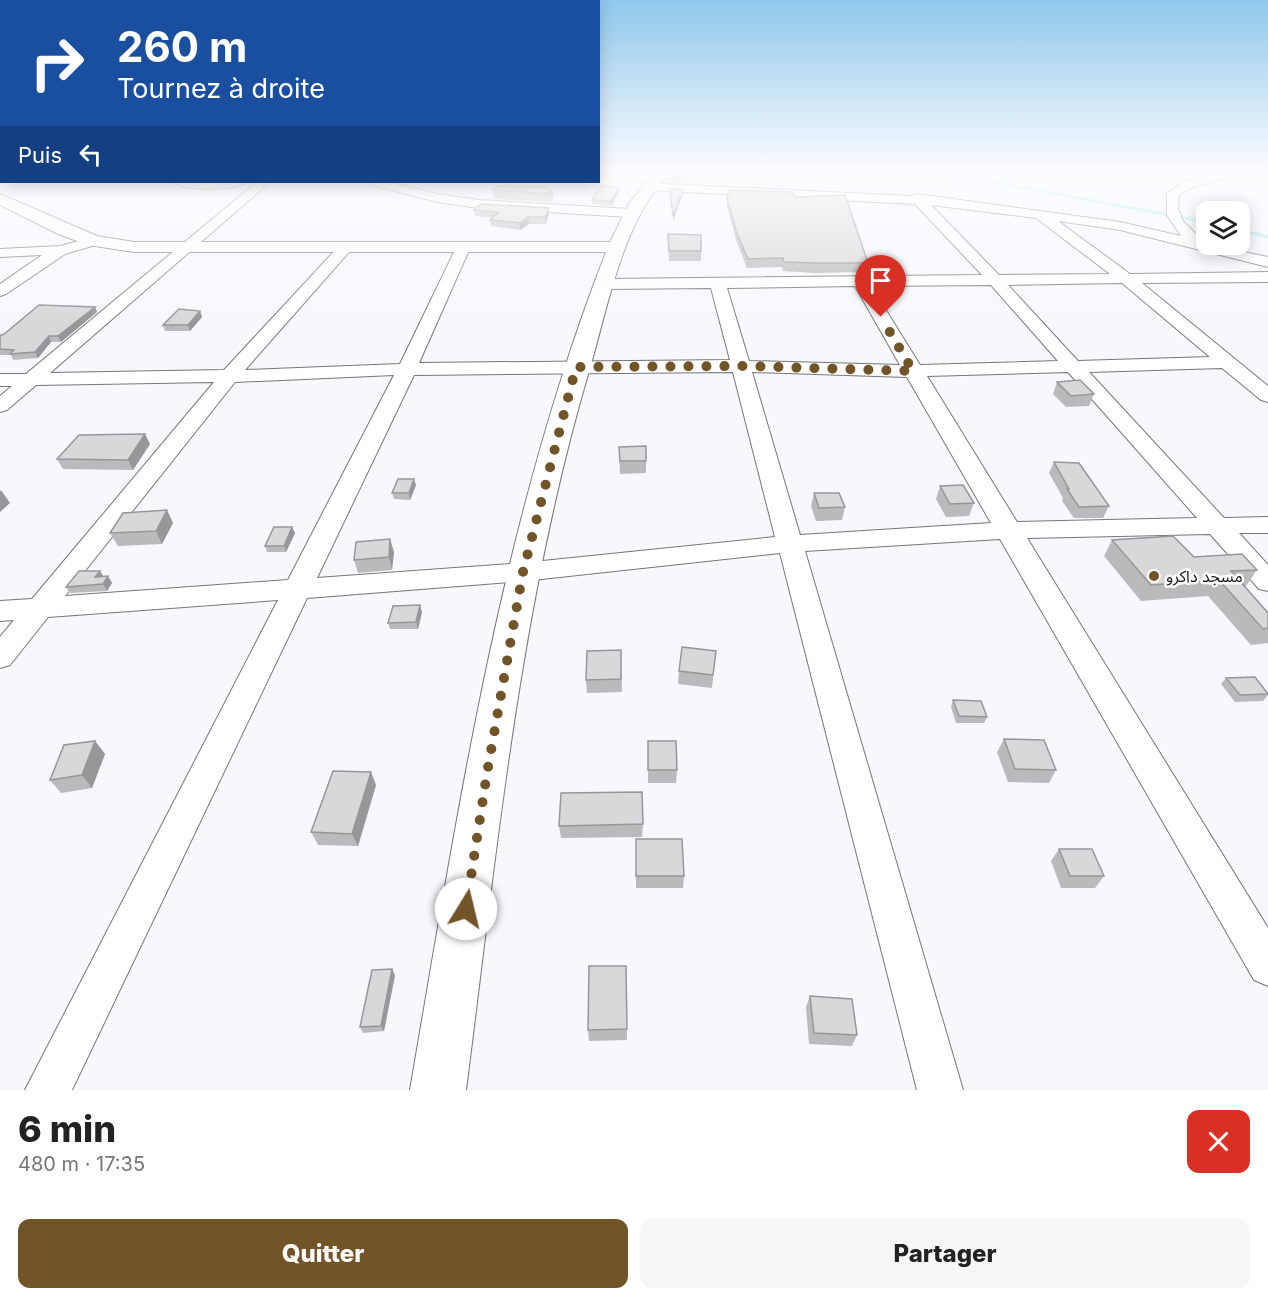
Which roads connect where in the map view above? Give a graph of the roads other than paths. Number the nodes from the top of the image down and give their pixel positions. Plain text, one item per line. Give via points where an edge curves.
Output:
1 (45, 221) edge
2 (219, 221) edge
3 (627, 221) edge
4 (939, 221) edge
5 (1049, 221) edge
6 (1088, 221) edge
7 (1177, 221) edge
8 (94, 241) junction
9 (1196, 243) joint
10 (616, 247) junction
11 (345, 248) junction
12 (463, 248) junction
13 (186, 249) junction
14 (61, 250) junction
15 (0, 253) edge
16 (1218, 255) edge
17 (1241, 255) edge
18 (1268, 262) edge
19 (1127, 279) junction
20 (995, 280) junction
21 (1264, 280) edge
22 (860, 281) junction
23 (718, 283) junction
24 (605, 284) junction
25 (0, 291) edge
26 (1227, 362) junction
27 (741, 366) junction
28 (1073, 366) junction
29 (576, 367) junction
30 (407, 369) junction
31 (913, 371) junction
32 (229, 376) junction
33 (33, 379) junction
34 (0, 380) edge
35 (1268, 396) edge
36 (0, 406) edge
37 (1268, 525) edge
38 (1219, 526) junction
39 (1009, 530) junction
40 (790, 544) junction
41 (523, 572) junction
42 (1268, 582) edge
43 (296, 590) junction
44 (40, 609) junction
45 (0, 611) edge
46 (0, 657) edge
47 (1268, 966) edge
48 (48, 1090) edge
49 (438, 1090) edge
50 (940, 1090) edge

1 - 8 main road
2 - 13 street
3 - 10 main road
4 - 20 street
5 - 19 street
6 - 9 street
7 - 9 street
8 - 13 main road
8 - 14 street
10 - 12 main road
10 - 24 main road
11 - 12 main road
11 - 13 main road
11 - 32 street
12 - 30 street
13 - 33 street
14 - 15 street
14 - 25 street
16 - 21 street
17 - 18 street
19 - 20 street
19 - 21 street
19 - 26 street
20 - 22 street
20 - 28 street
22 - 23 street
22 - 31 street
23 - 24 street
23 - 27 street
24 - 29 main road
26 - 28 street
26 - 35 street
27 - 29 street
27 - 31 street
27 - 40 street
28 - 31 street
28 - 38 street
29 - 30 street
29 - 41 main road
30 - 32 street
30 - 43 street
31 - 39 street
32 - 33 street
32 - 44 street
33 - 34 street
33 - 36 street
37 - 38 street
38 - 39 street
38 - 42 street
39 - 40 street
39 - 47 street
40 - 41 street
40 - 50 street
41 - 43 street
41 - 49 main road
43 - 44 street
43 - 48 street
44 - 45 street
44 - 46 street

